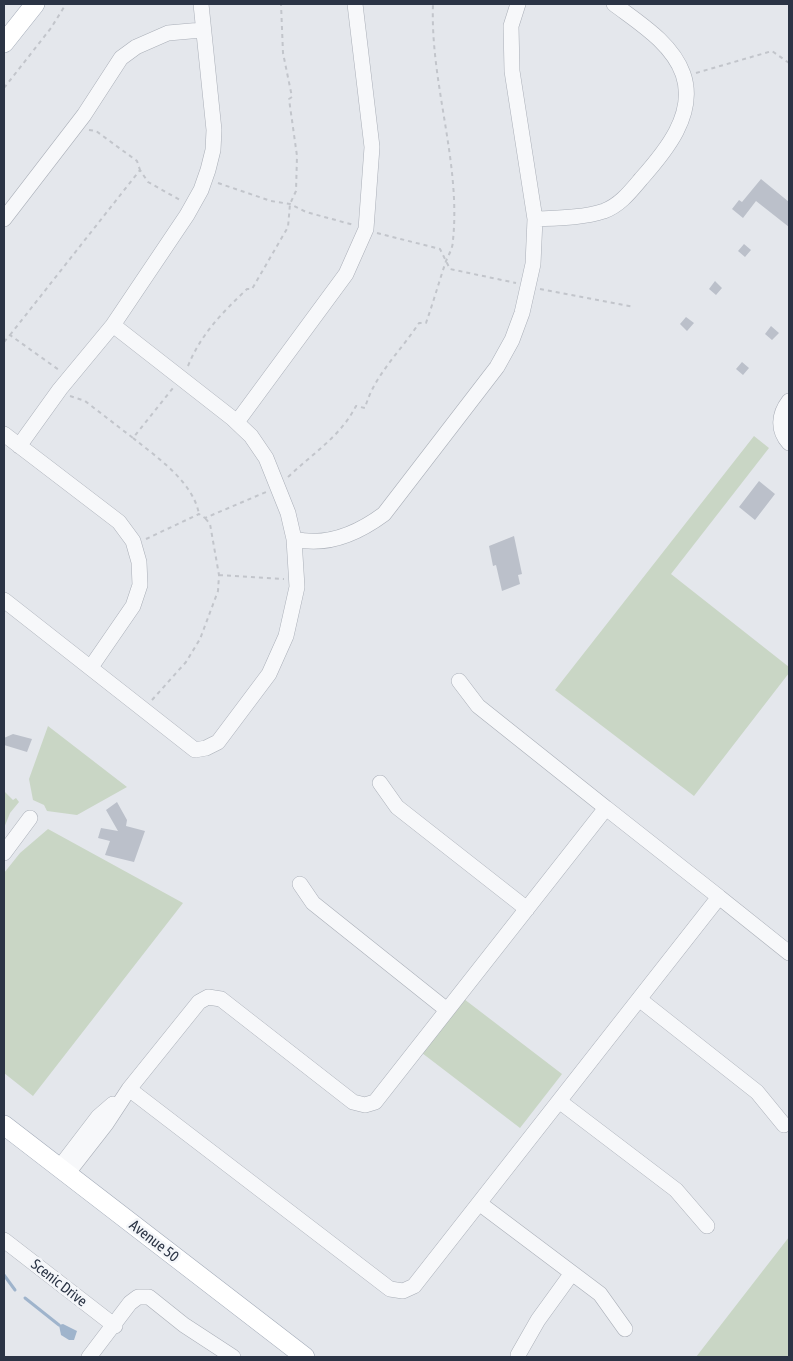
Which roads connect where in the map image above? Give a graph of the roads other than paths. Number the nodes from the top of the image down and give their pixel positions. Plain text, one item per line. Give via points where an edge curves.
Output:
1 (35, 4) edge
2 (200, 4) edge
3 (355, 4) edge
4 (518, 4) edge
5 (614, 4) edge
6 (202, 30) junction
7 (4, 43) edge
8 (4, 219) edge
9 (535, 219) junction
10 (113, 326) junction
11 (789, 400) edge
12 (237, 422) junction
13 (4, 434) edge
14 (789, 443) edge
15 (19, 446) junction
16 (294, 539) junction
17 (4, 600) edge
18 (91, 667) junction
19 (459, 681) dead end
20 (380, 783) dead end
21 (606, 808) junction
22 (30, 818) dead end
23 (4, 853) edge
24 (300, 884) dead end
25 (719, 897) junction
26 (527, 908) junction
27 (789, 953) edge
28 (639, 999) junction
29 (447, 1010) junction
30 (129, 1089) junction
31 (559, 1101) junction
32 (4, 1125) edge
33 (784, 1125) dead end
34 (63, 1171) junction
35 (479, 1203) junction
36 (707, 1226) dead end
37 (4, 1240) edge
38 (572, 1273) junction
39 (114, 1326) junction
40 (625, 1329) dead end
41 (515, 1356) edge
42 (88, 1357) edge
43 (233, 1357) edge
44 (305, 1357) edge

1 - 7 main road
2 - 6 street
3 - 12 street via 372,147 366,228 346,274
4 - 9 street via 511,26 512,71
5 - 9 street via 666,48 683,75 686,97 677,130 663,153 622,202 592,214
6 - 8 street via 168,33 128,52
6 - 10 street via 214,130 213,150 205,177 191,207
9 - 16 street via 533,264 522,314 512,340 496,366 384,514 360,530 340,538 311,543
10 - 12 street
10 - 15 street via 65,383
11 - 14 street via 781,414 780,428
12 - 16 street via 266,458 279,486
13 - 15 street
15 - 18 street via 119,522 134,544 140,585 133,606
16 - 18 street via 297,587 286,636 269,674 218,742 195,750
17 - 18 street
19 - 21 street via 478,706
20 - 26 street via 397,807
21 - 25 street
21 - 26 street
22 - 23 street
24 - 29 street via 313,903
25 - 27 street
25 - 28 street
26 - 29 street
28 - 31 street
28 - 33 street via 758,1092
29 - 30 street via 375,1102 353,1102 221,998 199,1002
30 - 34 street via 106,1124
30 - 35 street via 390,1289 403,1290 414,1286
31 - 35 street
31 - 36 street via 676,1190
32 - 34 main road, Avenue 50
34 - 44 main road, Avenue 50
35 - 38 street
37 - 39 street, Scenic Drive
38 - 40 street via 600,1294
38 - 41 street
39 - 42 street
39 - 43 street via 138,1297 149,1297

